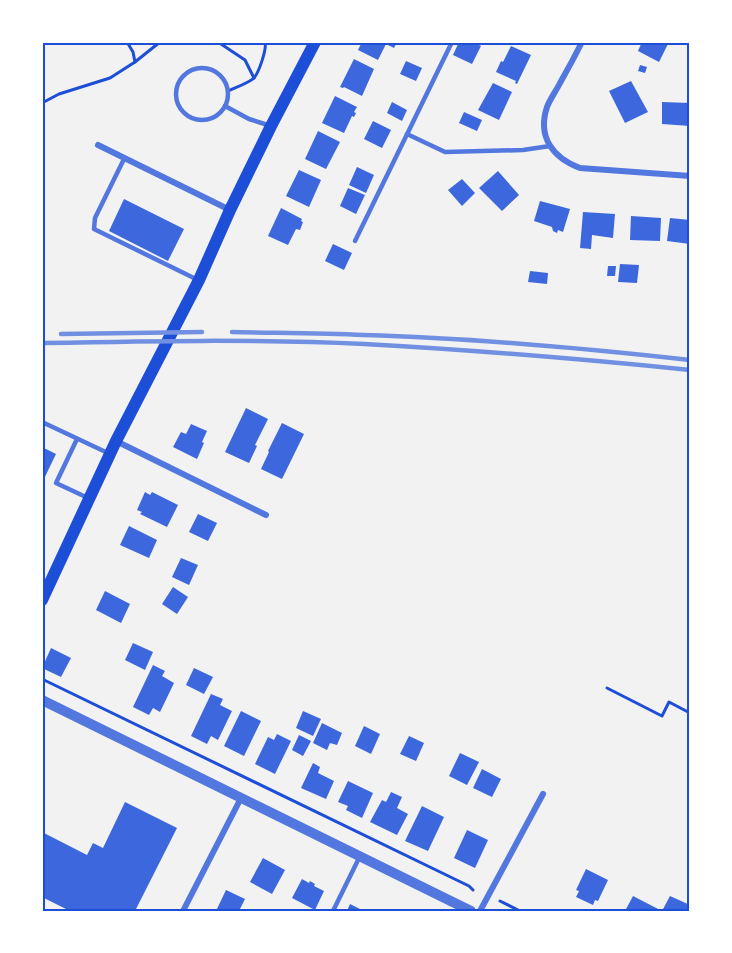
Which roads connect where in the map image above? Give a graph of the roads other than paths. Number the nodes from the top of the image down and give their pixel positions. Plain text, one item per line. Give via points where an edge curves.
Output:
1 (315, 42) edge
2 (452, 42) edge
3 (582, 42) edge
4 (225, 106) junction
5 (271, 126) junction
6 (407, 134) junction
7 (98, 145) dead end
8 (550, 146) junction
9 (124, 159) junction
10 (690, 176) edge
11 (230, 210) junction
12 (355, 241) dead end
13 (199, 280) junction
14 (42, 422) edge
15 (77, 439) junction
16 (116, 441) junction
17 (110, 454) junction
18 (89, 498) junction
19 (266, 515) dead end
20 (42, 600) edge
21 (42, 700) edge
22 (543, 794) dead end
23 (242, 797) junction
24 (360, 856) junction
25 (183, 911) edge
26 (333, 911) edge
27 (471, 911) edge
28 (480, 911) edge

1 - 5 main road
2 - 6 lane
3 - 8 street via 547,108 545,134
4 - 4 lane via 226,83 214,71 197,68 182,77 177,102 187,116 212,118
4 - 5 lane
5 - 11 main road
6 - 8 lane via 445,152
6 - 12 lane
7 - 9 street
8 - 10 street via 568,164 580,168
9 - 11 street
9 - 13 lane via 95,218 94,229
11 - 13 main road
13 - 16 main road
14 - 15 lane
15 - 17 lane
15 - 18 lane via 56,483
16 - 17 main road
16 - 19 street
17 - 18 main road
18 - 20 main road
21 - 23 street
22 - 28 street
23 - 24 street
23 - 25 street
24 - 26 lane
24 - 27 street

